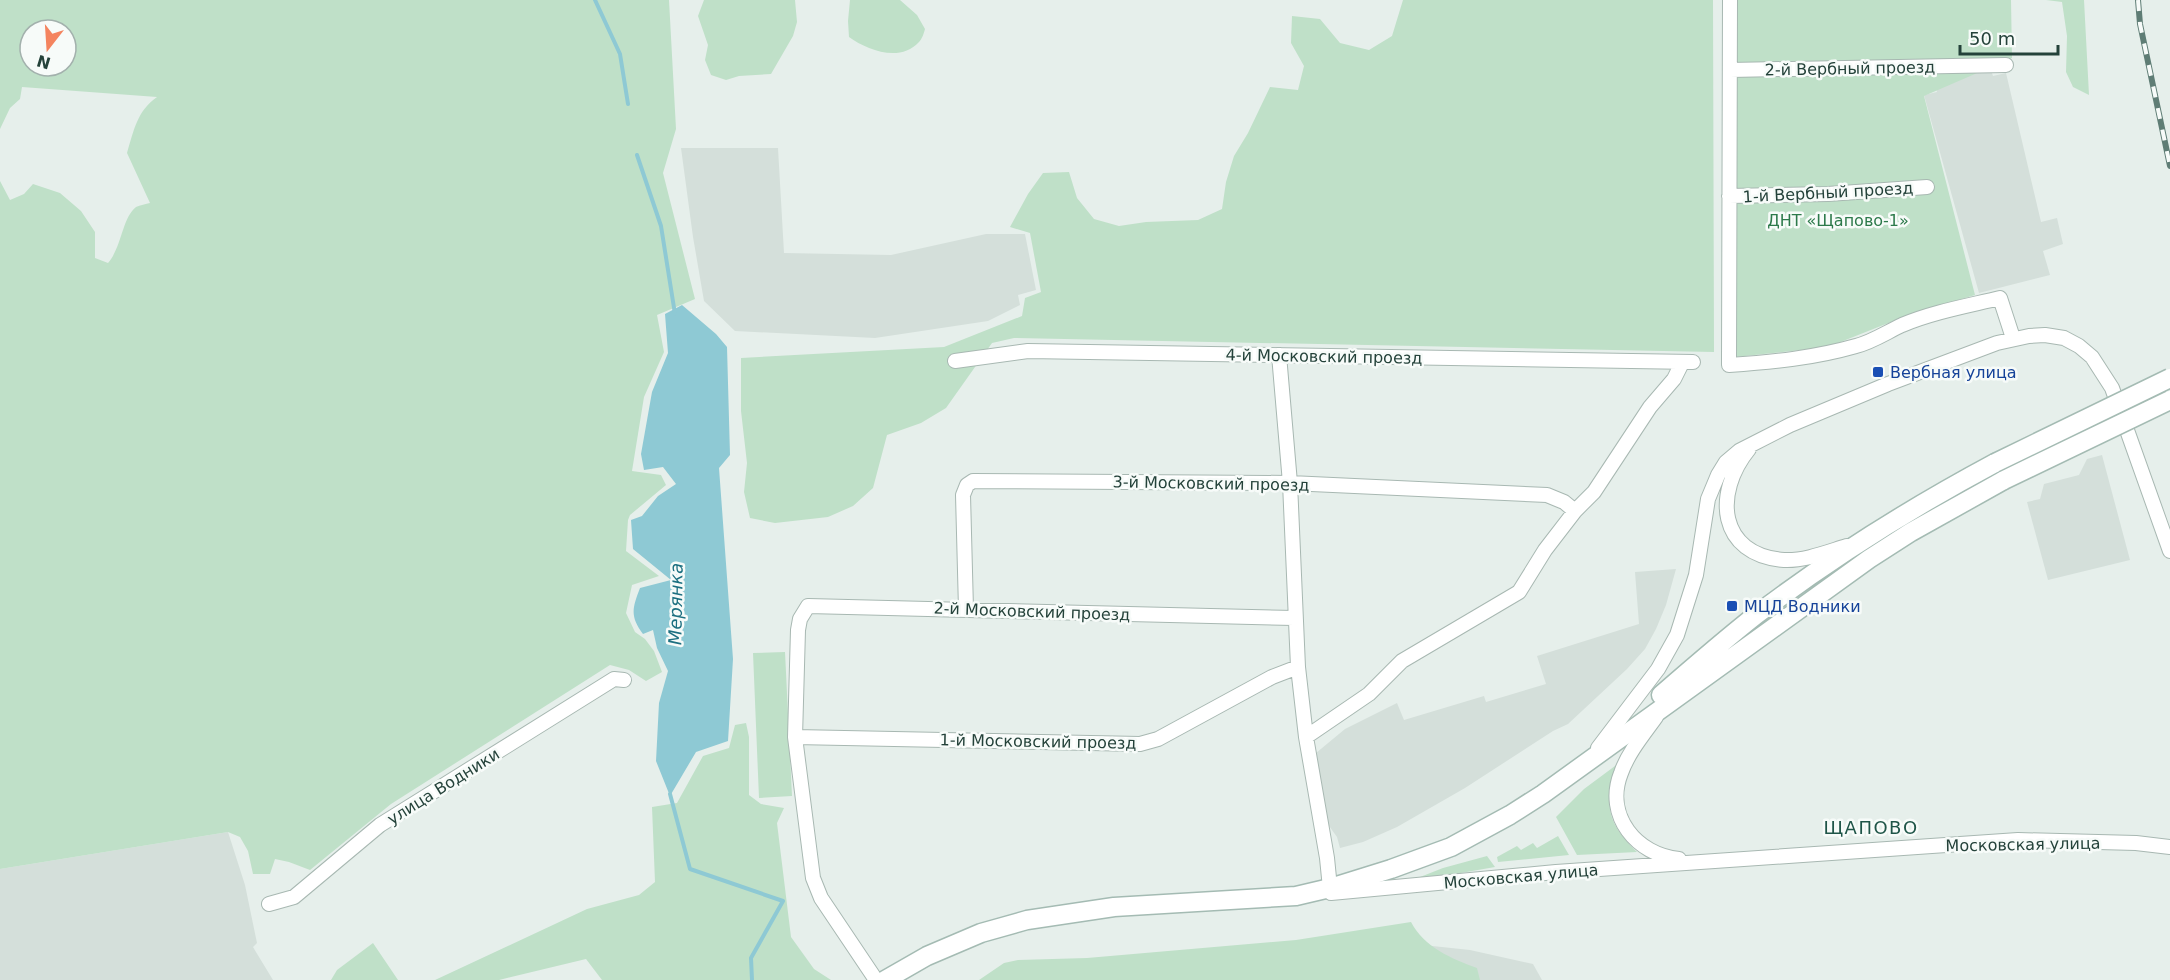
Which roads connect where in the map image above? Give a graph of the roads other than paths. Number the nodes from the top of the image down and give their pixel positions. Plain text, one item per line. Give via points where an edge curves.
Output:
1 (1730, 0) edge
2 (2006, 64) dead end
3 (1730, 70) junction
4 (1927, 187) dead end
5 (1729, 196) junction
6 (2013, 338) junction
7 (1279, 355) junction
8 (956, 361) dead end
9 (2170, 378) edge
10 (2170, 400) edge
11 (1762, 439) junction
12 (1290, 483) junction
13 (1575, 511) junction
14 (1860, 542) junction
15 (2170, 551) edge
16 (966, 609) junction
17 (1294, 618) junction
18 (1298, 667) junction
19 (624, 680) dead end
20 (1663, 707) junction
21 (795, 737) junction
22 (1306, 737) junction
23 (1597, 750) junction
24 (1579, 768) junction
25 (2170, 847) edge
26 (1708, 862) junction
27 (1330, 888) junction
28 (1296, 896) junction
29 (269, 904) dead end
30 (876, 980) edge
31 (885, 980) edge

1 - 3 street
2 - 3 street, 2-й Вербный проезд
3 - 5 street
4 - 5 street, 1-й Вербный проезд
5 - 6 street via 1729,365 1827,354 1860,345 1935,314 2000,298
6 - 11 street via 1868,392
6 - 15 street via 2064,338 2092,357 2104,372
7 - 8 street, 4-й Московский проезд via 1028,351
7 - 12 street
7 - 13 street, 4-й Московский проезд via 1687,362 1650,407 1594,492
9 - 14 main road, bridge via 1995,463
10 - 20 main road, bridge via 2004,480 1911,532
11 - 14 street via 1742,459 1726,495 1728,519 1741,541 1762,556 1786,560
11 - 23 street via 1739,451 1718,475 1708,499 1696,574 1677,635 1658,669
12 - 13 street, 3-й Московский проезд via 1547,495
12 - 16 street, 3-й Московский проезд via 973,481 963,495
12 - 17 street
13 - 22 street via 1519,592 1402,661 1369,694
14 - 23 main road via 1755,616
16 - 17 street, 2-й Московский проезд
16 - 21 street, 2-й Московский проезд via 812,604 805,609 798,640
17 - 18 street
18 - 21 street, 1-й Московский проезд via 1158,739 1140,744
18 - 22 street
19 - 29 street, улица Водники via 614,680 380,825 294,897
20 - 24 main road
20 - 26 street via 1620,774 1618,806 1633,838 1649,851 1667,858
21 - 30 street via 813,878 821,898
22 - 27 street
23 - 24 main road
24 - 27 main road via 1510,815 1451,847
25 - 26 street, Московская улица via 2018,840
26 - 28 street, Московская улица
27 - 28 main road
28 - 31 main road, Московская улица via 1114,908 1027,920 938,951

